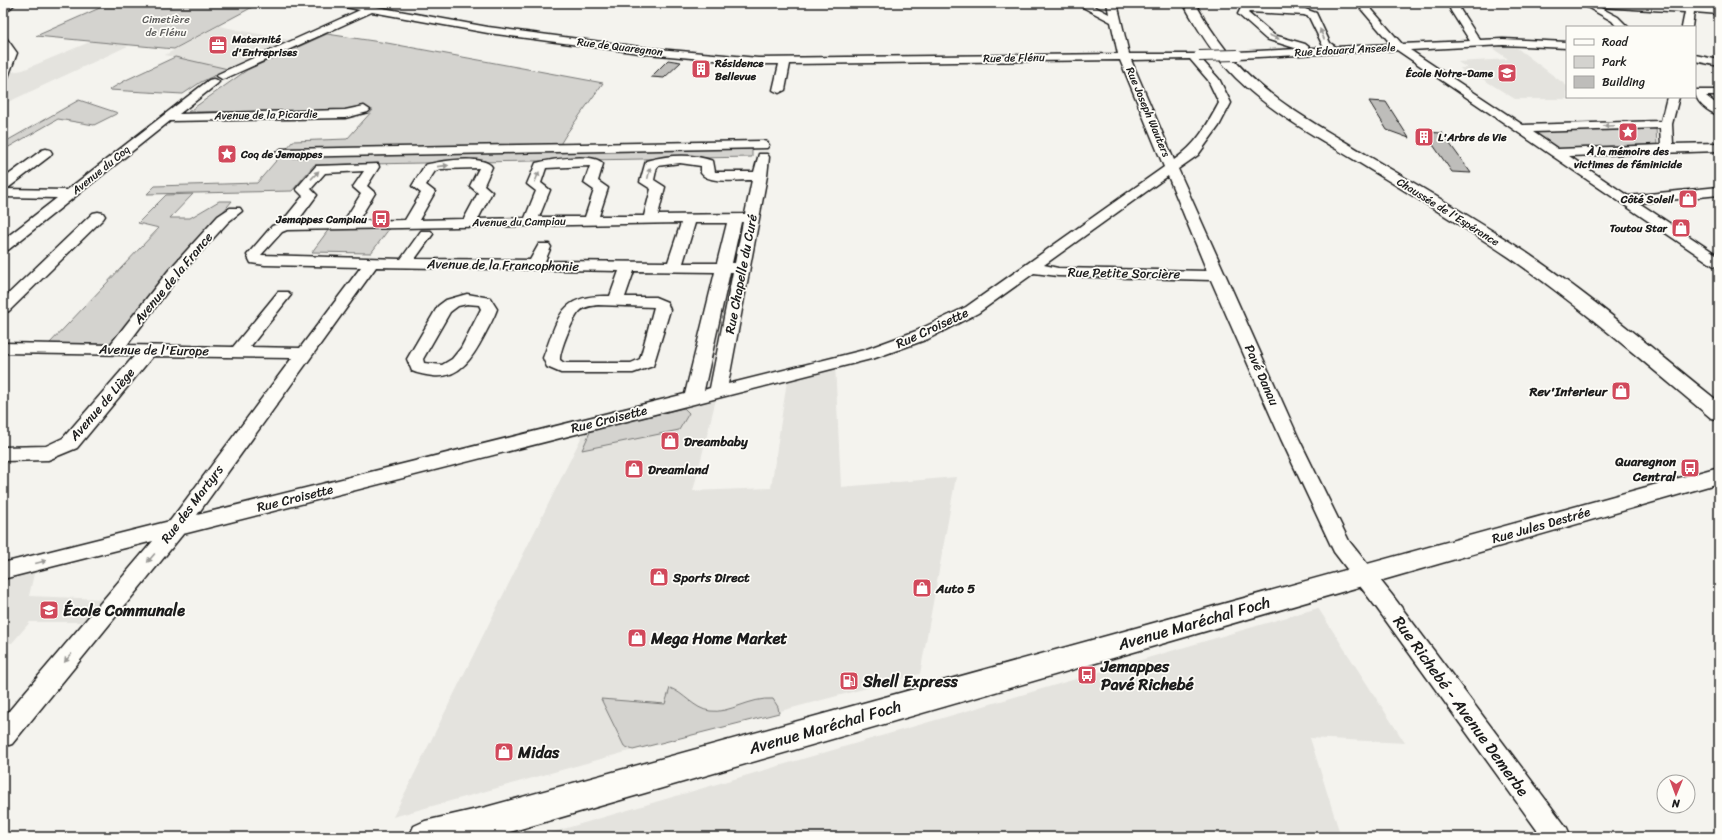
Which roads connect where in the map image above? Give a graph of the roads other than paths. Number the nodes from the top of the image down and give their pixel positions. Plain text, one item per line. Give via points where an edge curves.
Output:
1 (11, 3) edge
2 (339, 3) edge
3 (391, 3) edge
4 (1080, 3) edge
5 (1112, 3) edge
6 (1189, 3) edge
7 (1361, 3) edge
8 (1453, 3) edge
9 (1585, 3) edge
10 (1690, 5) edge
11 (374, 9) junction
12 (3, 10) edge
13 (1719, 11) edge
14 (1115, 20) junction
15 (1622, 26) edge
16 (1687, 26) edge
17 (3, 40) edge
18 (1478, 44) junction
19 (1566, 44) edge
20 (1400, 48) junction
21 (1334, 51) junction
22 (1309, 52) junction
23 (1196, 56) junction
24 (1124, 57) junction
25 (1696, 58) edge
26 (903, 60) joint
27 (785, 62) junction
28 (1719, 63) edge
29 (3, 77) edge
30 (779, 90) dead end
31 (1696, 92) edge
32 (1717, 93) dead end
33 (1673, 98) edge
34 (364, 110) dead end
35 (1719, 111) edge
36 (166, 118) junction
37 (1666, 124) junction
38 (1521, 129) junction
39 (1719, 147) edge
40 (1667, 148) junction
41 (46, 153) dead end
42 (281, 153) dead end
43 (1556, 153) junction
44 (1172, 168) junction
45 (760, 176) junction
46 (3, 185) edge
47 (1719, 190) edge
48 (3, 193) edge
49 (71, 194) junction
50 (1626, 200) junction
51 (235, 211) dead end
52 (98, 216) dead end
53 (690, 218) junction
54 (735, 218) junction
55 (752, 218) junction
56 (650, 219) junction
57 (591, 220) junction
58 (530, 221) junction
59 (470, 222) junction
60 (409, 224) junction
61 (348, 225) junction
62 (286, 226) junction
63 (426, 234) dead end
64 (3, 247) edge
65 (544, 247) dead end
66 (371, 263) junction
67 (405, 263) junction
68 (1719, 263) edge
69 (535, 265) junction
70 (628, 266) junction
71 (674, 267) junction
72 (723, 268) junction
73 (742, 268) junction
74 (1032, 268) junction
75 (1217, 276) junction
76 (283, 295) dead end
77 (616, 301) junction
78 (3, 308) edge
79 (437, 318) joint
80 (3, 348) edge
81 (114, 350) junction
82 (148, 350) junction
83 (237, 352) junction
84 (305, 353) junction
85 (718, 391) junction
86 (693, 398) junction
87 (1719, 413) edge
88 (3, 454) edge
89 (1719, 475) edge
90 (176, 528) junction
91 (3, 571) edge
92 (1363, 575) junction
93 (3, 736) edge
94 (425, 837) edge
95 (1558, 837) edge

1 - 12 street
2 - 11 street, Rue de Quaregnon
3 - 11 street
4 - 14 street
5 - 14 street, Rue Joseph Wauters
6 - 87 main road, Chaussée de l'Espérance via 1200,24 1227,62 1266,98 1542,272
7 - 20 street
8 - 18 street
9 - 10 street
9 - 15 street via 1615,19
10 - 13 street
10 - 16 street
11 - 27 street, Rue de Quaregnon via 488,30 569,41 718,58
11 - 36 street, Avenue du Coq via 239,72 238,80 220,81 200,92
14 - 24 street, Rue Joseph Wauters
17 - 29 street via 12,54
18 - 19 street, Rue Edouard Anseele
18 - 20 street, Rue Edouard Anseele
20 - 21 street, Rue Edouard Anseele
20 - 38 street
21 - 22 street, Rue Edouard Anseele
21 -> 22 street via 1326,44 1313,15 1300,12 1244,10 1243,14 1270,36 1301,46
22 - 23 street, Rue Edouard Anseele, bridge
23 - 24 street, Rue Edouard Anseele
23 - 44 street, Rue Croisette via 1213,78 1225,103 1201,145
24 - 26 street, Rue de Flénu
24 - 44 street, Rue Joseph Wauters
25 - 28 street
26 - 27 street, Rue de Quaregnon
27 - 30 street
31 - 32 street
31 - 35 street
33 - 37 street
34 - 36 street, Avenue de la Picardie via 345,114
36 - 49 street, Avenue du Coq
37 -> 38 street
37 - 40 street
38 - 43 street
39 - 40 street
40 - 43 street
41 - 46 street
42 - 45 street, Rue Chapelle du Curé via 763,151
43 - 50 street
44 - 74 street, Rue Croisette
44 - 75 street, Pavé Danau
45 - 55 street, Rue Chapelle du Curé
56 -> 45 street via 658,187 647,182 652,164 660,161 701,160 708,164 707,174 712,176
47 - 50 street
48 - 49 street
49 - 64 street, Avenue du Coq
50 - 68 street
51 - 81 street, Avenue de la France via 223,219 173,274
52 - 78 street
53 - 54 street, Avenue du Campiau
53 - 56 street, Avenue du Campiau
53 - 71 street
54 - 55 street, Avenue du Campiau
54 - 72 street
55 - 73 street, Rue Chapelle du Curé
56 - 57 street, Avenue du Campiau
57 - 58 street, Avenue du Campiau
58 -> 57 street via 543,190 534,184 541,166 551,163 591,162 597,164 591,183 601,188
58 - 59 street, Avenue du Campiau
59 - 60 street, Avenue du Campiau
60 -> 59 street via 428,192 419,186 430,168 440,165 481,164 486,167 477,186 485,192
60 - 61 street, Avenue du Campiau
61 - 62 street, Avenue du Campiau
62 -> 61 street via 310,195 303,189 318,171 327,168 373,167 360,187 368,193
62 - 66 street, Avenue de la Francophonie via 277,229 254,255 256,260
63 - 67 street
65 - 69 street
66 - 67 street, Avenue de la Francophonie
66 - 84 street, Rue des Martyrs
67 - 69 street, Avenue de la Francophonie
69 - 70 street, Avenue de la Francophonie
70 - 71 street, Avenue de la Francophonie
70 - 77 street
71 - 72 street, Avenue de la Francophonie
72 - 73 street, Avenue de la Francophonie
72 - 86 street
73 - 85 street, Rue Chapelle du Curé
74 - 75 street, Rue Petite Sorcière via 1058,272
74 - 85 street, Rue Croisette via 972,310 922,335 869,354
75 - 92 street, Pavé Danau via 1341,546
76 - 83 street
77 - 77 street via 589,301 578,304 571,310 551,358 553,363 561,368 633,368 647,362 662,310 661,305 655,302
79 - 79 street via 414,358 417,366 425,370 443,370 462,361 489,309 484,301 468,299 447,306
80 - 81 street, Avenue de l'Europe
81 - 82 street, Avenue de l'Europe
82 - 83 street, Avenue de l'Europe
82 - 88 street, Avenue de Liège via 70,443 48,453
83 - 84 street, Avenue de l'Europe
84 - 90 street, Rue des Martyrs
85 - 86 street, Rue Croisette
86 - 90 street, Rue Croisette
89 - 92 main road, Rue Jules Destrée
91 -> 90 street, Rue Croisette
90 -> 93 street, Rue des Martyrs
92 - 94 main road, Avenue Maréchal Foch via 486,823
92 - 95 street, Rue Richebé - Avenue Demerbe

